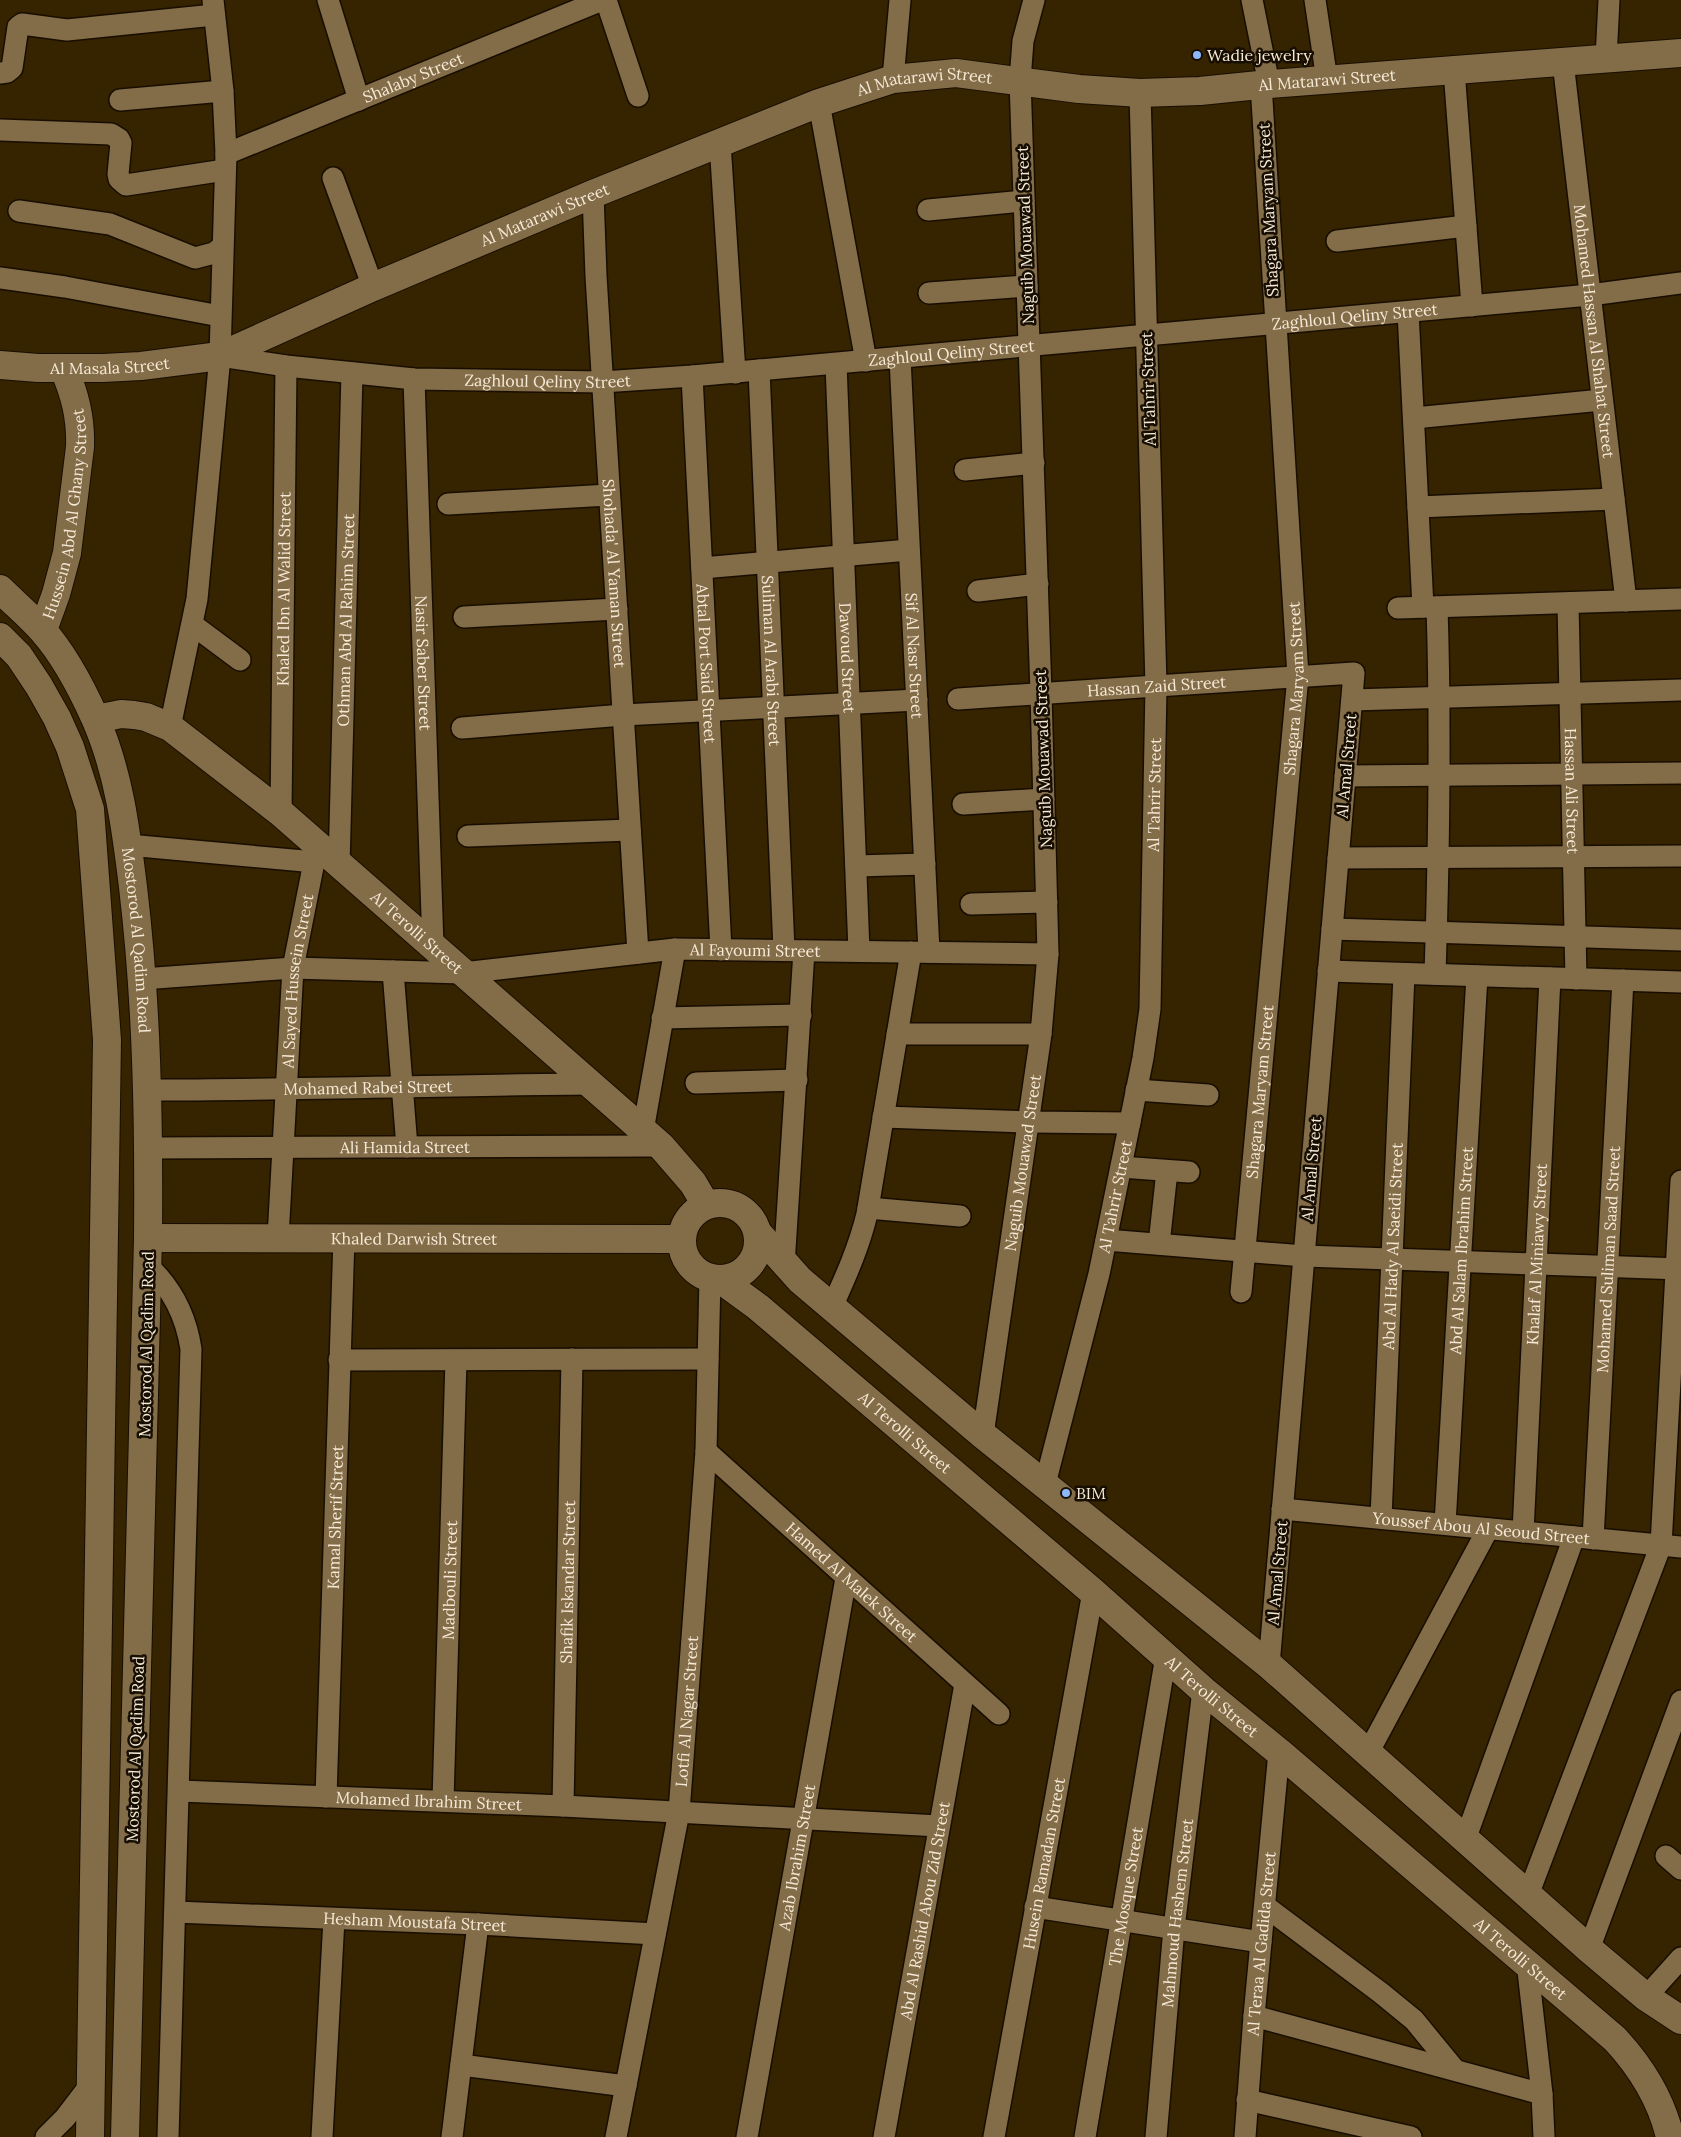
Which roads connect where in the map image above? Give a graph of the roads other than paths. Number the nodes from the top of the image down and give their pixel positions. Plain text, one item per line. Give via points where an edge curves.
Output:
1 (328, 0) edge
2 (601, 0) edge
3 (900, 0) edge
4 (1034, 0) edge
5 (1252, 0) edge
6 (1315, 0) edge
7 (1609, 0) edge
8 (213, 8) edge
9 (1681, 54) edge
10 (1606, 59) junction
11 (1563, 62) junction
12 (1454, 70) junction
13 (0, 73) edge
14 (893, 79) junction
15 (1020, 80) junction
16 (1327, 80) junction
17 (1265, 84) junction
18 (223, 91) junction
19 (1140, 93) junction
20 (638, 96) dead end
21 (120, 100) dead end
22 (359, 100) junction
23 (819, 103) junction
24 (0, 130) edge
25 (720, 143) junction
26 (225, 162) junction
27 (333, 178) dead end
28 (593, 194) junction
29 (1024, 201) junction
30 (928, 210) dead end
31 (19, 211) dead end
32 (1466, 226) junction
33 (1337, 241) dead end
34 (222, 247) junction
35 (0, 278) edge
36 (1681, 283) edge
37 (1027, 286) junction
38 (373, 288) junction
39 (929, 293) dead end
40 (1590, 295) junction
41 (1472, 306) junction
42 (1408, 312) junction
43 (220, 316) junction
44 (1274, 324) junction
45 (1146, 335) junction
46 (1029, 346) junction
47 (220, 356) junction
48 (900, 358) junction
49 (866, 361) junction
50 (836, 364) junction
51 (0, 366) edge
52 (286, 366) junction
53 (64, 369) junction
54 (759, 370) junction
55 (352, 373) junction
56 (735, 373) junction
57 (692, 376) junction
58 (414, 379) junction
59 (602, 382) junction
60 (1602, 400) junction
61 (1414, 418) junction
62 (1034, 463) junction
63 (965, 470) dead end
64 (609, 495) junction
65 (1614, 499) junction
66 (448, 504) dead end
67 (1418, 507) junction
68 (909, 550) junction
69 (843, 555) junction
70 (767, 562) junction
71 (702, 568) junction
72 (1038, 584) junction
73 (0, 589) edge
74 (978, 590) dead end
75 (1681, 599) edge
76 (1626, 601) junction
77 (1568, 603) junction
78 (1430, 607) junction
79 (1398, 608) dead end
80 (616, 609) junction
81 (464, 617) dead end
82 (193, 625) junction
83 (43, 630) junction
84 (0, 637) edge
85 (240, 660) dead end
86 (1354, 673) joint
87 (1298, 676) junction
88 (1156, 686) junction
89 (1681, 690) edge
90 (1041, 693) junction
91 (1570, 693) junction
92 (1440, 697) junction
93 (958, 699) dead end
94 (917, 700) junction
95 (1352, 700) junction
96 (849, 703) junction
97 (774, 707) junction
98 (709, 710) junction
99 (623, 715) junction
100 (96, 719) junction
101 (170, 727) junction
102 (462, 728) dead end
103 (1681, 773) edge
104 (1572, 774) junction
105 (1440, 775) junction
106 (1345, 776) junction
107 (1044, 799) junction
108 (963, 804) dead end
109 (281, 813) junction
110 (630, 830) junction
111 (468, 836) dead end
112 (128, 844) junction
113 (1681, 856) edge
114 (1574, 857) junction
115 (324, 858) junction
116 (1338, 858) junction
117 (1439, 858) junction
118 (925, 864) junction
119 (856, 866) junction
120 (1047, 902) junction
121 (971, 904) dead end
122 (1332, 929) junction
123 (1436, 932) junction
124 (1575, 937) junction
125 (1681, 940) edge
126 (432, 946) junction
127 (675, 949) junction
128 (721, 950) junction
129 (794, 951) junction
130 (859, 952) junction
131 (920, 952) junction
132 (638, 953) junction
133 (1048, 954) junction
134 (293, 968) junction
135 (393, 971) junction
136 (1328, 971) junction
137 (463, 973) junction
138 (1404, 974) junction
139 (1435, 974) junction
140 (1477, 976) junction
141 (1550, 978) junction
142 (142, 979) junction
143 (1576, 979) junction
144 (1623, 980) junction
145 (1681, 982) edge
146 (801, 1015) junction
147 (662, 1018) junction
148 (898, 1034) junction
149 (1041, 1034) junction
150 (798, 1080) junction
151 (696, 1083) dead end
152 (588, 1084) junction
153 (402, 1085) junction
154 (148, 1090) junction
155 (286, 1090) junction
156 (1136, 1090) junction
157 (1208, 1095) dead end
158 (883, 1117) junction
159 (1029, 1122) junction
160 (1130, 1123) junction
161 (652, 1139) junction
162 (407, 1146) junction
163 (282, 1147) junction
164 (149, 1148) junction
165 (1121, 1166) junction
166 (1167, 1170) junction
167 (1189, 1172) dead end
168 (1681, 1181) edge
169 (706, 1205) junction
170 (868, 1208) junction
171 (960, 1216) dead end
172 (758, 1233) junction
173 (148, 1238) junction
174 (278, 1238) junction
175 (344, 1238) junction
176 (681, 1239) junction
177 (1106, 1240) junction
178 (1159, 1244) junction
179 (1243, 1252) junction
180 (1304, 1256) junction
181 (1392, 1259) junction
182 (1461, 1261) junction
183 (784, 1264) junction
184 (1536, 1264) junction
185 (148, 1266) junction
186 (1608, 1267) junction
187 (1679, 1269) edge
188 (715, 1279) junction
189 (1241, 1292) dead end
190 (832, 1307) junction
191 (572, 1359) junction
192 (339, 1360) junction
193 (456, 1360) junction
194 (708, 1360) junction
195 (983, 1435) junction
196 (706, 1451) junction
197 (1044, 1484) junction
198 (1282, 1509) junction
199 (1381, 1518) junction
200 (1445, 1524) junction
201 (1488, 1529) junction
202 (1524, 1532) junction
203 (1583, 1538) junction
204 (1671, 1546) edge
205 (846, 1578) junction
206 (1093, 1592) junction
207 (1166, 1656) junction
208 (1268, 1665) junction
209 (965, 1684) junction
210 (1203, 1690) junction
211 (1681, 1701) edge
212 (999, 1714) dead end
213 (1279, 1752) junction
214 (1368, 1753) junction
215 (179, 1791) junction
216 (326, 1797) junction
217 (443, 1801) junction
218 (563, 1806) junction
219 (679, 1812) junction
220 (803, 1818) junction
221 (939, 1826) junction
222 (1465, 1840) junction
223 (1528, 1895) junction
224 (1265, 1906) junction
225 (1035, 1907) junction
226 (175, 1912) junction
227 (334, 1919) junction
228 (1121, 1920) junction
229 (478, 1924) junction
230 (1174, 1928) junction
231 (656, 1934) junction
232 (1261, 1942) junction
233 (1589, 1949) junction
234 (1681, 1958) edge
235 (1527, 1962) junction
236 (1646, 1997) junction
237 (1254, 2016) junction
238 (1681, 2020) edge
239 (461, 2065) junction
240 (1455, 2070) junction
241 (92, 2084) junction
242 (626, 2086) junction
243 (1542, 2094) junction
244 (1247, 2100) junction
245 (46, 2137) edge
246 (90, 2137) edge
247 (125, 2137) edge
248 (168, 2137) edge
249 (322, 2137) edge
250 (452, 2137) edge
251 (616, 2137) edge
252 (747, 2137) edge
253 (884, 2137) edge
254 (994, 2137) edge
255 (1084, 2137) edge
256 (1156, 2137) edge
257 (1245, 2137) edge
258 (1411, 2137) edge
259 (1544, 2137) edge
260 (1670, 2137) edge

1 - 22 street
2 - 20 street
2 - 22 street, Shalaby Street
3 - 14 street
4 - 15 street, Naguib Mouawad Street via 1023,41
5 - 17 street, Shagara Maryam Street
6 - 16 street
7 - 10 street
8 - 13 street via 67,30 22,24 18,27 12,68
8 - 18 street
9 - 10 street, Al Matarawi Street
10 - 11 street, Al Matarawi Street
11 - 12 street, Al Matarawi Street
11 - 40 street, Mohamed Hassan Al Shahat Street
12 - 16 street, Al Matarawi Street
12 - 32 street
14 - 15 street, Al Matarawi Street via 956,73
14 - 23 street, Al Matarawi Street
15 - 19 street, Al Matarawi Street
15 - 29 street, Naguib Mouawad Street
16 - 17 street, Al Matarawi Street
17 - 19 street, Al Matarawi Street
17 - 44 street, Shagara Maryam Street
18 - 21 street
18 - 26 street
19 - 45 street, Al Tahrir Street
22 - 26 street, Shalaby Street
23 - 25 street, Al Matarawi Street
23 - 49 street
24 - 26 street, Shalaby Street via 112,134 121,143 118,174 126,185
25 - 28 street, Al Matarawi Street
25 - 56 street
26 - 34 street
27 - 38 street
28 - 38 street, Al Matarawi Street
28 - 59 street, Shohada' Al Yaman Street
29 - 30 street
29 - 37 street, Naguib Mouawad Street
31 - 34 street via 110,224 195,258 205,257
32 - 33 street
32 - 41 street
34 - 43 street
35 - 43 street
36 - 40 street, Zaghloul Qeliny Street
37 - 39 street
37 - 46 street, Naguib Mouawad Street
38 - 47 street, Al Matarawi Street
40 - 41 street, Zaghloul Qeliny Street
40 - 60 street, Mohamed Hassan Al Shahat Street
41 - 42 street, Zaghloul Qeliny Street
42 - 44 street, Zaghloul Qeliny Street
42 - 61 street
43 - 47 street
44 - 45 street, Zaghloul Qeliny Street
44 - 87 street, Shagara Maryam Street
45 - 46 street, Zaghloul Qeliny Street
45 - 88 street, Al Tahrir Street
46 - 48 street, Zaghloul Qeliny Street
46 - 62 street, Naguib Mouawad Street
47 - 52 street, Zaghloul Qeliny Street
47 - 53 street, Al Masala Street via 141,366
47 - 82 street
48 - 49 street, Zaghloul Qeliny Street
48 - 68 street, Sif Al Nasr Street
49 - 50 street, Zaghloul Qeliny Street
50 - 54 street, Zaghloul Qeliny Street
50 - 69 street, Dawoud Street
51 - 53 street, Al Masala Street
52 - 55 street, Zaghloul Qeliny Street
52 - 109 street, Khaled Ibn Al Walid Street
53 - 83 street, Hussein Abd Al Ghany Street via 77,403 80,446 67,553
54 - 56 street, Zaghloul Qeliny Street
54 - 70 street, Suliman Al Arabi Street
55 - 58 street, Zaghloul Qeliny Street
55 - 115 street, Othman Abd Al Rahim Street
56 - 57 street, Zaghloul Qeliny Street
57 - 59 street, Zaghloul Qeliny Street
57 - 71 street, Abtal Port Said Street
58 - 59 street, Zaghloul Qeliny Street
58 - 126 street, Nasir Saber Street
59 - 64 street, Shohada' Al Yaman Street
60 - 61 street
60 - 65 street, Mohamed Hassan Al Shahat Street
61 - 67 street
62 - 63 street
62 - 72 street, Naguib Mouawad Street
64 - 66 street
64 - 80 street, Shohada' Al Yaman Street
65 - 67 street
65 - 76 street, Mohamed Hassan Al Shahat Street
67 - 78 street
68 - 69 street
68 - 94 street, Sif Al Nasr Street
69 - 70 street
69 - 96 street, Dawoud Street
70 - 71 street
70 - 97 street, Suliman Al Arabi Street
71 - 98 street, Abtal Port Said Street
72 - 74 street
72 - 90 street, Naguib Mouawad Street
73 - 83 street, Mostorod Al Qadim Road
75 - 76 street
76 - 77 street
77 - 78 street
77 - 91 street, Hassan Ali Street
78 - 79 street
78 - 92 street
80 - 81 street
80 - 99 street, Shohada' Al Yaman Street
82 - 85 street
82 - 101 street
83 - 100 street, Mostorod Al Qadim Road
84 - 241 street via 19,656 57,718 90,809 107,1040
86 - 87 street, Hassan Zaid Street
86 - 95 street, Al Amal Street
87 - 88 street, Hassan Zaid Street
87 - 179 street, Shagara Maryam Street
88 - 90 street, Hassan Zaid Street
88 - 156 street, Al Tahrir Street via 1150,1008
89 - 91 street
90 - 93 street, Hassan Zaid Street
90 - 107 street, Naguib Mouawad Street
91 - 92 street
91 - 104 street, Hassan Ali Street
92 - 95 street
92 - 105 street
94 - 96 street
94 - 118 street, Sif Al Nasr Street
95 - 106 street, Al Amal Street
96 - 97 street
96 - 119 street, Dawoud Street
97 - 98 street
97 - 129 street, Suliman Al Arabi Street
98 - 99 street
98 - 128 street, Abtal Port Said Street
99 - 102 street
99 - 110 street, Shohada' Al Yaman Street
100 - 101 street, Al Terolli Street via 134,715
100 - 112 street, Mostorod Al Qadim Road via 115,776
101 - 109 street, Al Terolli Street
103 - 104 street
104 - 105 street
104 - 114 street, Hassan Ali Street
105 - 106 street
105 - 117 street
106 - 116 street, Al Amal Street
107 - 108 street
107 - 120 street, Naguib Mouawad Street
109 - 115 street, Al Terolli Street
110 - 111 street
110 - 132 street, Shohada' Al Yaman Street
112 - 115 street
112 - 142 street, Mostorod Al Qadim Road
113 - 114 street
114 - 117 street
114 - 124 street, Hassan Ali Street
115 - 126 street, Al Terolli Street
115 - 134 street, Al Sayed Hussein Street
116 - 117 street
116 - 122 street, Al Amal Street
117 - 123 street
118 - 119 street
118 - 131 street, Sif Al Nasr Street
119 - 130 street, Dawoud Street
120 - 121 street
120 - 133 street, Naguib Mouawad Street
122 - 123 street
122 - 136 street, Al Amal Street
123 - 124 street
123 - 139 street
124 - 125 street
124 - 143 street, Hassan Ali Street
126 - 137 street, Al Terolli Street
127 - 128 street, Al Fayoumi Street
127 - 132 street, Al Fayoumi Street
127 - 147 street
128 - 129 street, Al Fayoumi Street
129 - 130 street, Al Fayoumi Street
129 - 146 street, Suliman Al Arabi Street
130 - 131 street, Al Fayoumi Street
131 - 133 street, Al Fayoumi Street
131 - 148 street, Sif Al Nasr Street
132 - 137 street, Al Fayoumi Street
133 - 149 street, Naguib Mouawad Street
134 - 135 street, Al Fayoumi Street
134 - 142 street, Al Fayoumi Street
134 - 155 street, Al Sayed Hussein Street
135 - 137 street, Al Fayoumi Street
135 - 153 street
136 - 138 street
136 - 180 street, Al Amal Street
137 - 152 street, Al Terolli Street
138 - 139 street
138 - 181 street, Abd Al Hady Al Saeidi Street
139 - 140 street
140 - 141 street
140 - 182 street, Abd Al Salam Ibrahim Street
141 - 143 street
141 - 184 street, Khalaf Al Miniawy Street
142 - 154 street, Mostorod Al Qadim Road
143 - 144 street
144 - 145 street
144 - 186 street, Mohamed Suliman Saad Street
146 - 147 street
146 - 150 street, Suliman Al Arabi Street
147 - 161 street
148 - 149 street
148 - 158 street, Sif Al Nasr Street
149 - 159 street, Naguib Mouawad Street
150 - 151 street
150 - 183 street, Suliman Al Arabi Street
152 - 153 street, Mohamed Rabei Street
152 - 161 street, Al Terolli Street
153 - 155 street, Mohamed Rabei Street
153 - 162 street
154 - 155 street, Mohamed Rabei Street
154 - 164 street, Mostorod Al Qadim Road
155 - 163 street, Al Sayed Hussein Street
156 - 157 street
156 - 160 street, Al Tahrir Street
158 - 159 street
158 - 170 street, Sif Al Nasr Street
159 - 160 street
159 - 195 street, Naguib Mouawad Street
160 - 165 street, Al Tahrir Street
161 - 162 street, Ali Hamida Street
161 - 169 street, Al Terolli Street via 693,1183
162 - 163 street, Ali Hamida Street
163 - 164 street, Ali Hamida Street
163 - 174 street, Al Sayed Hussein Street
164 - 173 street, Mostorod Al Qadim Road
165 - 166 street
165 - 177 street, Al Tahrir Street
166 - 167 street
166 - 178 street
168 - 187 street
169 - 172 street via 717,1202 738,1207 754,1223
169 - 176 street via 688,1218
170 - 171 street
170 - 190 street, Sif Al Nasr Street via 861,1238
172 - 183 street
172 - 188 street via 758,1245 750,1265 732,1278
173 - 174 street, Khaled Darwish Street
173 - 185 street, Mostorod Al Qadim Road
174 - 175 street, Khaled Darwish Street
175 - 176 street, Khaled Darwish Street
175 - 192 street, Kamal Sherif Street
176 - 188 street via 688,1264 698,1273
177 - 178 street
177 - 197 street, Al Tahrir Street
178 - 179 street
179 - 180 street
179 - 189 street, Shagara Maryam Street
180 - 181 street
180 - 198 street, Al Amal Street
181 - 182 street
181 - 199 street, Abd Al Hady Al Saeidi Street
182 - 184 street
182 - 200 street, Abd Al Salam Ibrahim Street
183 - 190 street
184 - 186 street
184 - 202 street, Khalaf Al Miniawy Street
185 - 215 street via 161,1278 179,1305 191,1349
185 - 247 street, Mostorod Al Qadim Road
186 - 187 street
186 - 203 street, Mohamed Suliman Saad Street
187 - 204 street
188 - 194 street, Lotfi Al Nagar Street
188 - 206 street, Al Terolli Street via 758,1307
190 - 195 street
191 - 193 street
191 - 194 street
191 - 218 street, Shafik Iskandar Street
192 - 193 street
192 - 216 street, Kamal Sherif Street
193 - 217 street, Madbouli Street
194 - 196 street, Lotfi Al Nagar Street
195 - 197 street
196 - 205 street, Hamed Al Malek Street
196 - 219 street, Lotfi Al Nagar Street
197 - 208 street
198 - 199 street, Youssef Abou Al Seoud Street
198 - 208 street, Al Amal Street
199 - 200 street, Youssef Abou Al Seoud Street
200 - 201 street, Youssef Abou Al Seoud Street
201 - 202 street, Youssef Abou Al Seoud Street
201 - 214 street
202 - 203 street, Youssef Abou Al Seoud Street
203 - 204 street, Youssef Abou Al Seoud Street
203 - 222 street, Mohamed Suliman Saad Street
204 - 223 street
205 - 209 street, Hamed Al Malek Street
205 - 220 street, Azab Ibrahim Street
206 - 207 street, Al Terolli Street
206 - 225 street, Husein Ramadan Street
207 - 210 street, Al Terolli Street
207 - 228 street, The Mosque Street
208 - 214 street
209 - 212 street, Hamed Al Malek Street
209 - 221 street, Abd Al Rashid Abou Zid Street
210 - 213 street, Al Terolli Street
210 - 230 street, Mahmoud Hashem Street
211 - 233 street
213 - 224 street, Al Teraa Al Gadida Street
213 - 235 street, Al Terolli Street
214 - 222 street
215 - 216 street, Mohamed Ibrahim Street
215 - 226 street
216 - 217 street, Mohamed Ibrahim Street
217 - 218 street, Mohamed Ibrahim Street
218 - 219 street, Mohamed Ibrahim Street
219 - 220 street, Mohamed Ibrahim Street
219 - 231 street, Lotfi Al Nagar Street
220 - 221 street, Mohamed Ibrahim Street
220 - 252 street, Azab Ibrahim Street
221 - 253 street, Abd Al Rashid Abou Zid Street
222 - 223 street
223 - 233 street
224 - 232 street, Al Teraa Al Gadida Street
224 - 240 street via 1414,2020
225 - 228 street
225 - 254 street, Husein Ramadan Street
226 - 227 street, Hesham Moustafa Street
226 - 248 street
227 - 229 street, Hesham Moustafa Street
227 - 249 street
228 - 230 street
228 - 255 street, The Mosque Street
229 - 231 street, Hesham Moustafa Street
229 - 239 street
230 - 232 street
230 - 256 street, Mahmoud Hashem Street
231 - 242 street, Lotfi Al Nagar Street
232 - 237 street, Al Teraa Al Gadida Street
233 - 236 street
234 - 236 street
235 - 243 street
235 - 260 street, Al Terolli Street via 1628,2054 1651,2088
236 - 238 street
237 - 240 street
237 - 244 street, Al Teraa Al Gadida Street
239 - 242 street
239 - 250 street
240 - 243 street
241 - 245 street
241 - 246 street
242 - 251 street, Lotfi Al Nagar Street
243 - 259 street
244 - 257 street, Al Teraa Al Gadida Street
244 - 258 street

